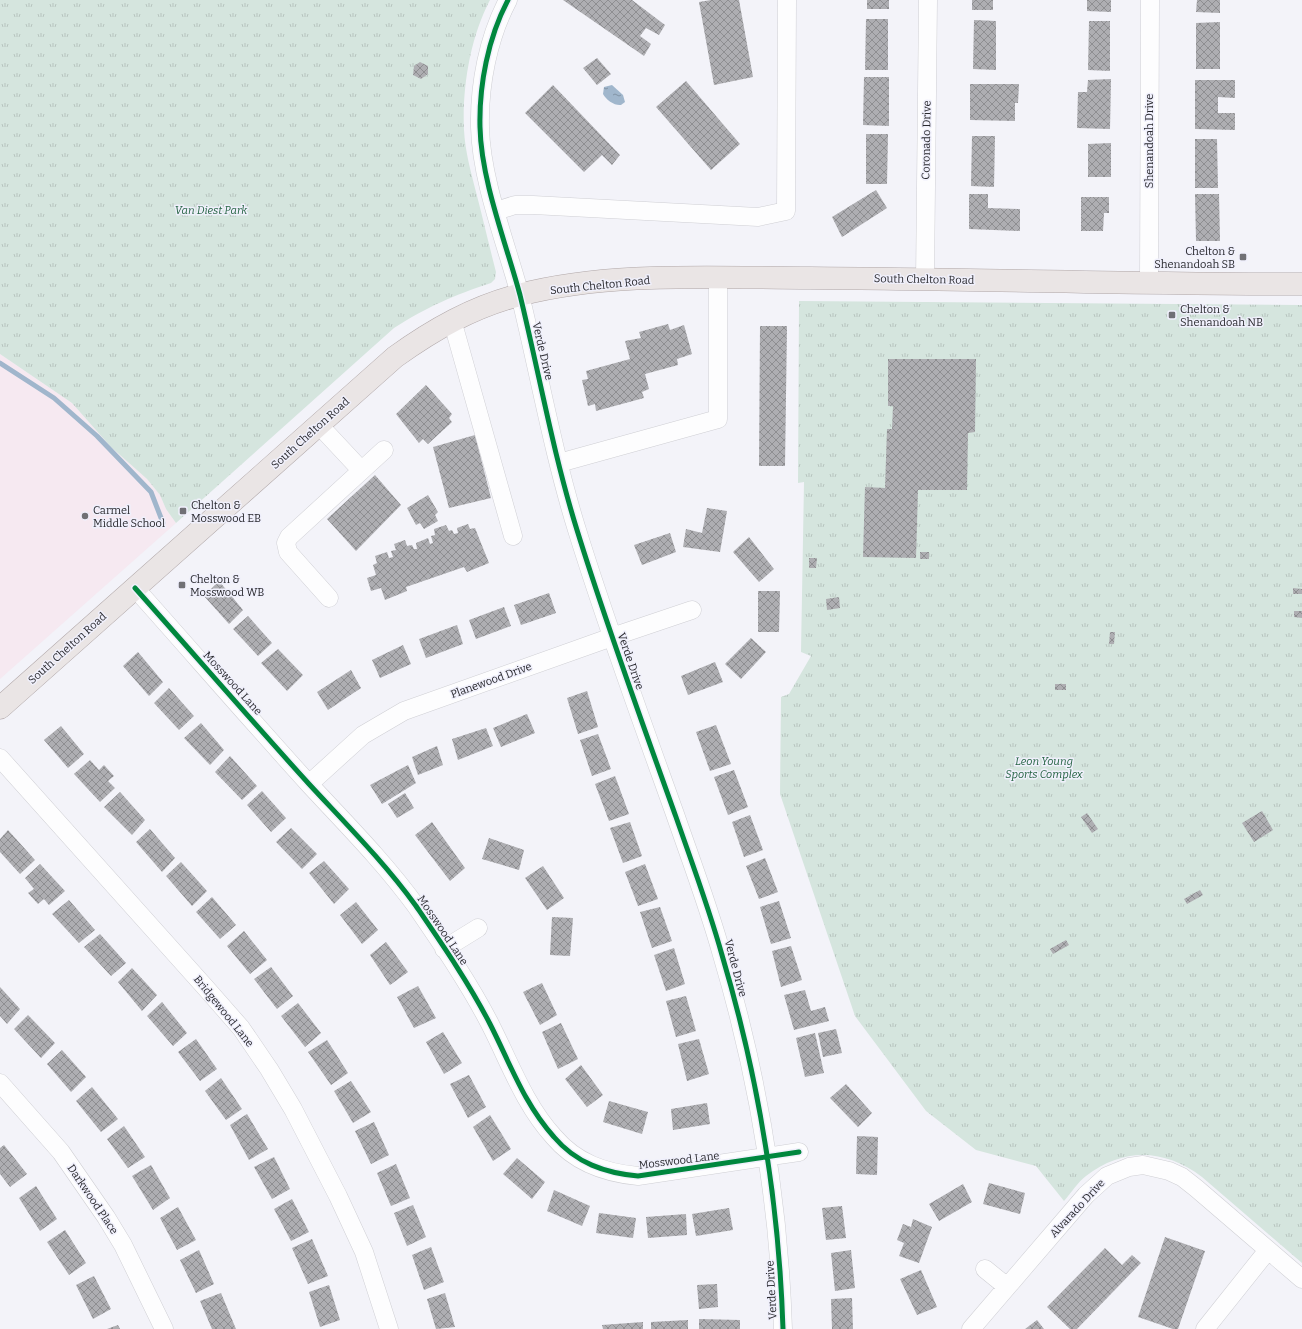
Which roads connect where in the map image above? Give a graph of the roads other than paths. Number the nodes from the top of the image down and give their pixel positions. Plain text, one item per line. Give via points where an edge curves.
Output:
1 (508, 0) edge
2 (787, 0) edge
3 (928, 0) edge
4 (1150, 0) edge
5 (496, 211) junction
6 (718, 278) junction
7 (925, 280) junction
8 (1149, 282) junction
9 (1302, 284) edge
10 (520, 295) junction
11 (452, 320) junction
12 (319, 424) junction
13 (384, 450) dead end
14 (559, 463) junction
15 (361, 470) junction
16 (513, 536) dead end
17 (135, 588) junction
18 (329, 598) dead end
19 (692, 610) dead end
20 (612, 637) junction
21 (0, 708) edge
22 (0, 758) edge
23 (309, 784) junction
24 (478, 928) dead end
25 (444, 949) junction
26 (0, 1083) edge
27 (799, 1152) dead end
28 (767, 1158) junction
29 (1268, 1250) junction
30 (985, 1269) dead end
31 (1302, 1279) edge
32 (1006, 1286) junction
33 (164, 1329) edge
34 (389, 1329) edge
35 (783, 1329) edge
36 (971, 1329) edge
37 (1205, 1329) edge

1 - 5 street, Verde Drive via 500,14 486,65 480,128 483,158
2 - 5 street via 786,211 758,217 533,205 515,205
3 - 7 street, Coronado Drive
4 - 8 street, Shenandoah Drive
5 - 10 street, Verde Drive
6 - 7 main road, South Chelton Road
6 - 10 main road, South Chelton Road via 612,281 570,285
6 - 14 street via 718,419
7 - 8 main road, South Chelton Road
8 - 9 main road, South Chelton Road
10 - 11 main road, South Chelton Road
10 - 14 street, Verde Drive
11 - 12 main road, South Chelton Road via 395,357
11 - 16 street
12 - 15 street
12 - 17 main road, South Chelton Road
13 - 15 street
14 - 20 street, Verde Drive via 576,529
15 - 18 street via 289,537 286,543 288,552
17 - 21 main road, South Chelton Road
17 - 23 street, Mosswood Lane
19 - 20 street, Planewood Drive
20 - 23 street, Planewood Drive via 404,711 362,735
20 - 28 street, Verde Drive via 724,959 756,1089
22 - 34 street, Bridgewood Lane via 241,1028 269,1069 293,1109 364,1252
23 - 25 street, Mosswood Lane via 385,865
24 - 25 street
25 - 28 street, Mosswood Lane via 489,1023 531,1108 555,1139 583,1161 618,1174 638,1176
26 - 33 street, Darkwood Place via 61,1152 98,1205 123,1245
27 - 28 street, Mosswood Lane
28 - 35 street, Verde Drive via 779,1248
29 - 31 street, Alvarado Drive
29 - 32 street, Alvarado Drive via 1182,1177 1143,1165 1129,1167 1107,1176 1096,1185
29 - 37 street
30 - 32 street
32 - 36 street, Alvarado Drive

